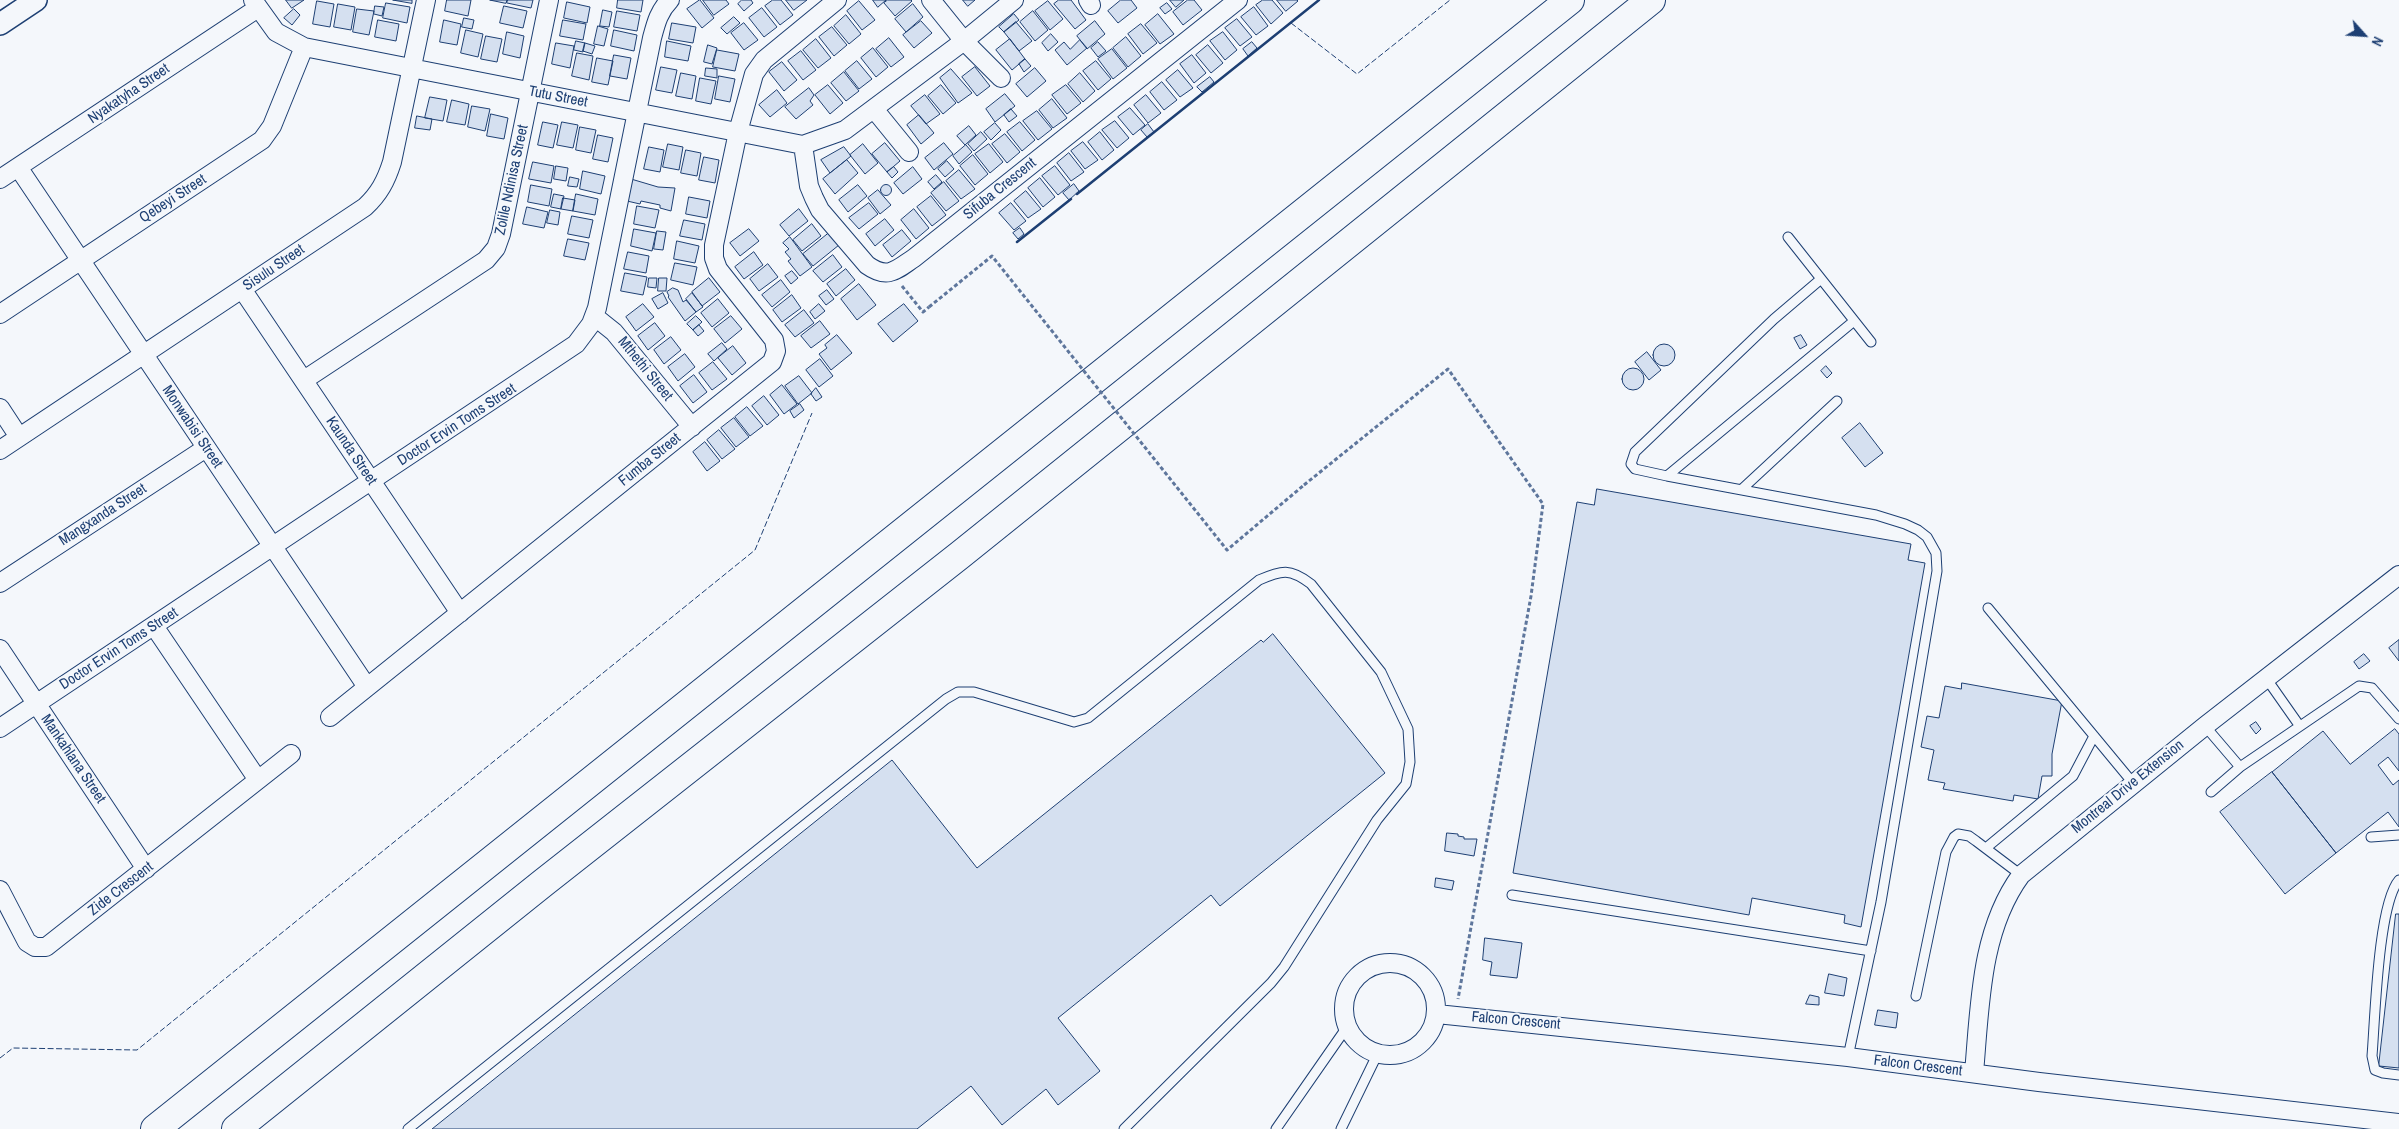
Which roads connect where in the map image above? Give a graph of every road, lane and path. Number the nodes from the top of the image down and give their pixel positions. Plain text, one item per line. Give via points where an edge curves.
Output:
1 (36, 0) edge
2 (426, 0) edge
3 (549, 0) edge
4 (670, 0) edge
5 (837, 0) edge
6 (931, 0) edge
7 (1014, 0) edge
8 (1570, 0) edge
9 (1651, 0) edge
10 (1232, 2) edge
11 (255, 4) edge
12 (0, 24) edge
13 (964, 40) junction
14 (304, 47) junction
15 (412, 69) junction
16 (1001, 78) dead end
17 (530, 92) junction
18 (874, 109) junction
19 (636, 112) junction
20 (738, 132) junction
21 (803, 145) junction
22 (909, 152) dead end
23 (18, 167) junction
24 (0, 179) edge
25 (1788, 237) dead end
26 (80, 260) junction
27 (891, 273) junction
28 (1820, 279) junction
29 (242, 289) junction
30 (0, 314) edge
31 (594, 316) junction
32 (1854, 321) junction
33 (1870, 342) dead end
34 (144, 355) junction
35 (304, 380) junction
36 (1837, 401) dead end
37 (0, 408) edge
38 (692, 427) junction
39 (20, 437) junction
40 (206, 448) junction
41 (0, 450) edge
42 (1667, 476) junction
43 (372, 482) junction
44 (1741, 490) junction
45 (273, 547) junction
46 (2399, 575) edge
47 (0, 583) edge
48 (1988, 608) dead end
49 (460, 613) junction
50 (154, 626) junction
51 (0, 649) edge
52 (2266, 678) junction
53 (367, 687) junction
54 (36, 704) junction
55 (330, 717) dead end
56 (2399, 718) edge
57 (2299, 725) junction
58 (2205, 726) junction
59 (0, 728) edge
60 (2094, 736) junction
61 (291, 754) dead end
62 (2240, 767) junction
63 (258, 780) junction
64 (2133, 783) junction
65 (2211, 792) dead end
66 (2399, 835) edge
67 (2372, 837) dead end
68 (1986, 848) junction
69 (146, 869) junction
70 (2021, 875) junction
71 (2399, 880) edge
72 (0, 890) edge
73 (1512, 895) dead end
74 (1871, 951) junction
75 (1916, 996) dead end
76 (1437, 1014) junction
77 (1455, 1016) junction
78 (1347, 1027) junction
79 (1378, 1053) junction
80 (1848, 1057) junction
81 (1974, 1073) junction
82 (2399, 1075) edge
83 (2399, 1123) edge
84 (155, 1129) edge
85 (236, 1129) edge
86 (408, 1129) edge
87 (1124, 1129) edge
88 (1276, 1129) edge
89 (1341, 1129) edge

1 - 12 street
2 - 15 street, Sisulu Street
3 - 17 street, Zolile Ndinisa Street
4 - 19 street, Doctor Ervin Toms Street via 656,20
5 - 20 street, Fumba Street via 758,67
6 - 13 street
7 - 13 street, Tutu Street
8 - 84 highway
9 - 85 highway via 960,555
10 - 27 street, Sifuba Crescent via 914,258
11 - 14 street, Tutu Street via 276,32
11 - 23 street, Nyakatyha Street
13 - 16 street
13 - 18 street, Tutu Street
14 - 15 street, Tutu Street
14 - 26 street, Qebeyi Street via 272,126 262,140
15 - 17 street, Tutu Street
15 - 29 street, Sisulu Street via 388,174 375,198
17 - 19 street, Tutu Street
17 - 35 street, Zolile Ndinisa Street via 501,234 492,255
18 - 21 street, Tutu Street via 845,130
18 - 22 street
19 - 20 street, Tutu Street
19 - 31 street, Doctor Ervin Toms Street
20 - 21 street, Tutu Street
20 - 38 street, Fumba Street via 714,258 718,269 771,336 776,351 768,366
21 - 27 street via 809,186 820,210 867,265 876,271
23 - 24 street, Nyakatyha Street
23 - 26 street, Monwabisi Street
25 - 28 lane
26 - 30 street, Qebeyi Street
26 - 34 street, Monwabisi Street
27 - 77 path, bridge via 923,312 992,256 1227,550 1448,370 1543,504 1531,596
28 - 32 lane
28 - 42 lane via 1632,456 1631,464 1635,469
29 - 34 street, Sisulu Street
29 - 35 street, Kaunda Street
31 - 38 street, Mthethi Street via 614,332
31 - 43 street, Doctor Ervin Toms Street via 584,335 567,353
32 - 33 lane
32 - 42 lane
34 - 39 street, Sisulu Street
34 - 40 street, Monwabisi Street
35 - 43 street, Kaunda Street
36 - 44 lane
37 - 39 street
38 - 49 street, Fumba Street
39 - 41 street, Sisulu Street
40 - 45 street, Monwabisi Street
40 - 47 street, Mangxanda Street
42 - 44 lane
43 - 45 street, Doctor Ervin Toms Street
43 - 49 street, Kaunda Street
44 - 74 lane via 1895,521 1927,537 1936,553 1937,571
45 - 50 street, Doctor Ervin Toms Street
45 - 53 street, Monwabisi Street
46 - 52 street, Montreal Drive Extension
48 - 60 lane
49 - 53 street, Fumba Street
50 - 54 street, Doctor Ervin Toms Street
50 - 63 street
51 - 54 street, Mankahlana Street
52 - 57 lane
52 - 58 street, Montreal Drive Extension
53 - 55 street, Fumba Street
54 - 59 street
54 - 69 street, Mankahlana Street
56 - 57 lane via 2372,688 2365,686 2352,690
57 - 62 lane
58 - 62 lane
58 - 64 street, Montreal Drive Extension
60 - 64 lane
60 - 68 lane via 2073,776
61 - 63 street, Zide Crescent
62 - 65 lane
63 - 69 street, Zide Crescent
64 - 70 street, Montreal Drive Extension
66 - 67 lane
68 - 70 lane
68 - 75 lane via 1958,834 1946,852
69 - 72 street, Zide Crescent via 51,944 40,948 31,946 24,939
70 - 81 street, Montreal Drive Extension via 1999,912 1983,976
71 - 82 lane via 2386,909 2382,935 2372,1056 2375,1070
73 - 74 lane
74 - 80 lane
76 - 77 street, Falcon Crescent
76 - 78 street via 1431,985 1422,974 1395,962 1379,963 1364,969 1345,995
76 - 79 street via 1424,1040 1413,1049 1399,1055
77 - 80 street, Falcon Crescent
78 - 79 street via 1356,1041 1369,1051
78 - 88 lane
79 - 89 lane
80 - 81 street, Falcon Crescent
81 - 83 street, Falcon Crescent
86 - 87 lane via 958,692 974,692 1074,722 1088,718 1259,580 1279,571 1297,573 1311,584 1381,672 1408,729 1410,762 1406,784 1377,820 1271,983

